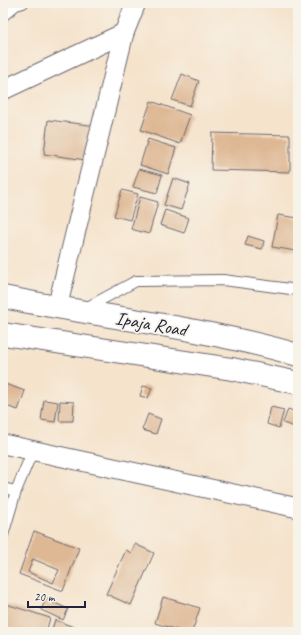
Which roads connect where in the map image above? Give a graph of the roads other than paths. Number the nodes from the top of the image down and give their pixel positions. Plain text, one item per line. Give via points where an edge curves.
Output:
1 (23, 3) edge
2 (136, 3) edge
3 (3, 16) edge
4 (124, 33) junction
5 (3, 90) edge
6 (298, 290) edge
7 (3, 297) edge
8 (57, 308) junction
9 (79, 311) junction
10 (3, 334) edge
11 (298, 355) edge
12 (298, 383) edge
13 (3, 444) edge
14 (33, 450) junction
15 (3, 488) edge
16 (16, 491) junction
17 (298, 508) edge
18 (3, 535) edge

1 - 3 lane via 16,5
2 - 4 street
4 - 5 street
4 - 8 street
6 - 9 lane via 223,280 136,281
7 - 8 main road, Ipaja Road
8 - 9 main road, Ipaja Road
9 - 11 main road, Ipaja Road via 184,329
10 - 12 main road, Ipaja Road via 232,369
13 - 14 street
14 - 16 lane
14 - 17 street
15 - 16 lane
16 - 18 lane

